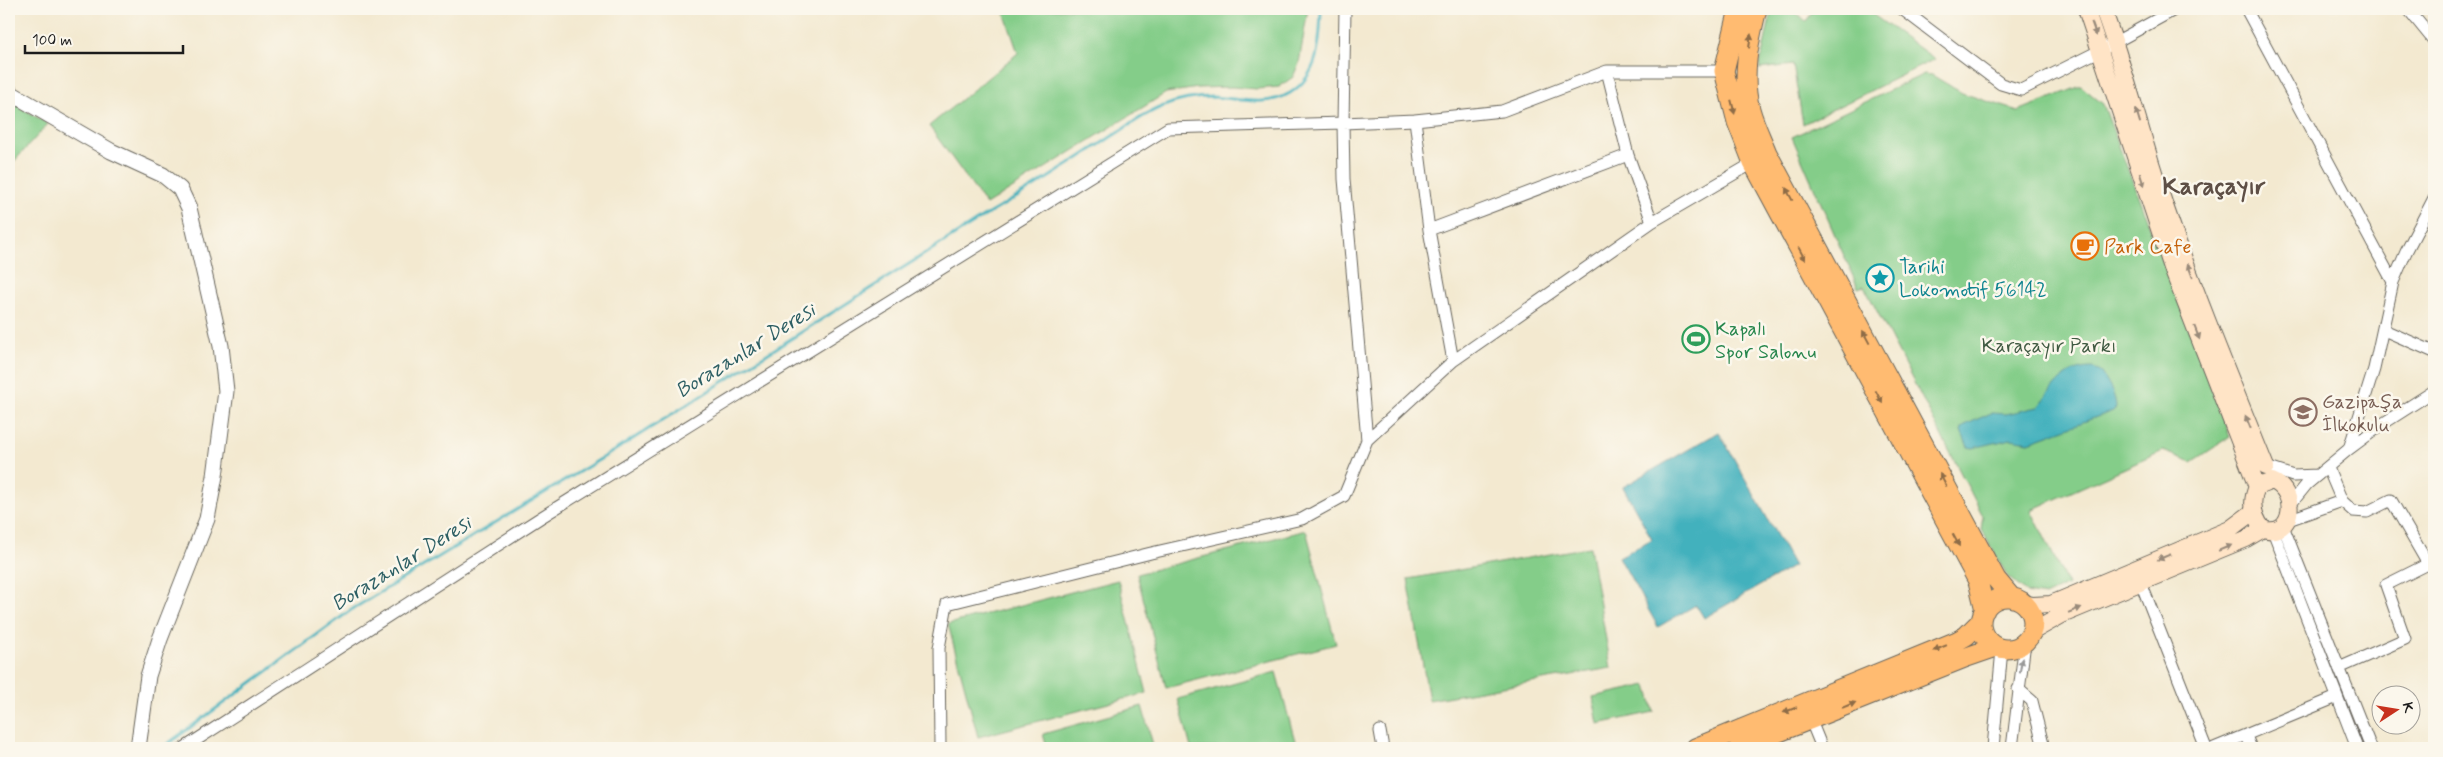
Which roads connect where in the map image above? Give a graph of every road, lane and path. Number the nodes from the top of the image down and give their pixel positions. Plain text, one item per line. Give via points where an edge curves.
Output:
1 (1346, 9) edge
2 (1739, 9) edge
3 (1757, 9) edge
4 (1902, 9) edge
5 (2086, 9) edge
6 (2103, 9) edge
7 (2176, 9) edge
8 (2246, 9) edge
9 (2408, 9) edge
10 (2434, 41) edge
11 (2108, 46) junction
12 (1607, 71) junction
13 (1724, 71) junction
14 (9, 92) edge
15 (1415, 120) junction
16 (1343, 123) junction
17 (1628, 155) junction
18 (1753, 163) junction
19 (2434, 199) edge
20 (1652, 222) junction
21 (1429, 230) junction
22 (2393, 282) junction
23 (2384, 330) junction
24 (2434, 352) edge
25 (1453, 361) junction
26 (2434, 391) edge
27 (1367, 440) junction
28 (2350, 449) junction
29 (2328, 468) junction
30 (2318, 475) junction
31 (2274, 478) junction
32 (2307, 484) junction
33 (2257, 487) junction
34 (2342, 501) junction
35 (2254, 511) junction
36 (2279, 522) junction
37 (2431, 562) edge
38 (2141, 583) junction
39 (2018, 600) junction
40 (1983, 616) junction
41 (2028, 637) junction
42 (1999, 648) junction
43 (2339, 668) junction
44 (2018, 689) junction
45 (2337, 697) junction
46 (1811, 721) junction
47 (1380, 731) dead end
48 (2246, 736) junction
49 (138, 748) edge
50 (184, 748) edge
51 (940, 748) edge
52 (1383, 748) edge
53 (1695, 748) edge
54 (1738, 748) edge
55 (1822, 748) edge
56 (1993, 748) edge
57 (2012, 748) edge
58 (2044, 748) edge
59 (2206, 748) edge
60 (2214, 748) edge
61 (2251, 748) edge
62 (2357, 748) edge
63 (2371, 748) edge

1 - 16 street
2 - 13 main road
39 -> 3 main road via 1992,571 1767,152 1750,108 1746,73
4 - 11 street via 2001,84 2021,90
5 -> 11 main road
6 - 11 main road
7 - 11 street
8 - 22 street
9 - 10 street
31 -> 11 main road via 2218,347
11 -> 33 main road via 2173,271
12 - 13 street
12 - 15 street via 1502,111
12 - 17 street
13 -> 18 main road via 1737,122
14 - 49 street via 111,151 163,175 180,188 189,208 221,346 226,390 207,519 148,676
15 - 16 street
15 - 21 street
16 - 27 street via 1344,179
16 - 50 street via 1168,128 540,518
17 - 20 street
17 - 21 street
18 - 20 street
18 -> 40 main road via 1978,581
19 - 22 street
20 - 25 street
21 - 25 street
22 - 23 street
23 - 24 street
23 - 28 street
25 - 27 street
26 - 28 street
27 - 51 street via 1344,496 1302,519 947,604 939,648
28 - 29 street
29 - 30 street
29 - 34 street
30 - 31 street
30 - 32 street
31 - 32 street
31 - 33 main road
31 - 36 main road via 2288,495
32 - 36 street
33 - 35 main road
34 - 36 street
34 - 37 street via 2353,511 2367,512 2391,500
35 - 36 main road
35 -> 39 main road via 2230,529 2051,604 2032,605
38 -> 36 main road
36 - 43 street
36 - 45 street
37 - 43 street via 2386,585 2405,640
41 -> 38 main road via 2062,615
38 - 59 street
39 - 40 main road via 1993,601
39 - 41 main road via 2031,613
40 - 42 main road via 1986,639
40 -> 53 main road via 1966,636 1957,641
41 - 42 main road via 2014,648
44 -> 41 street
46 -> 42 main road via 1967,657
42 - 56 street
43 - 63 street
44 - 57 street
44 - 58 street via 2032,701
45 - 48 street
45 - 62 street
46 - 54 main road
46 - 55 street
47 - 52 street
48 - 60 street
48 - 61 street

